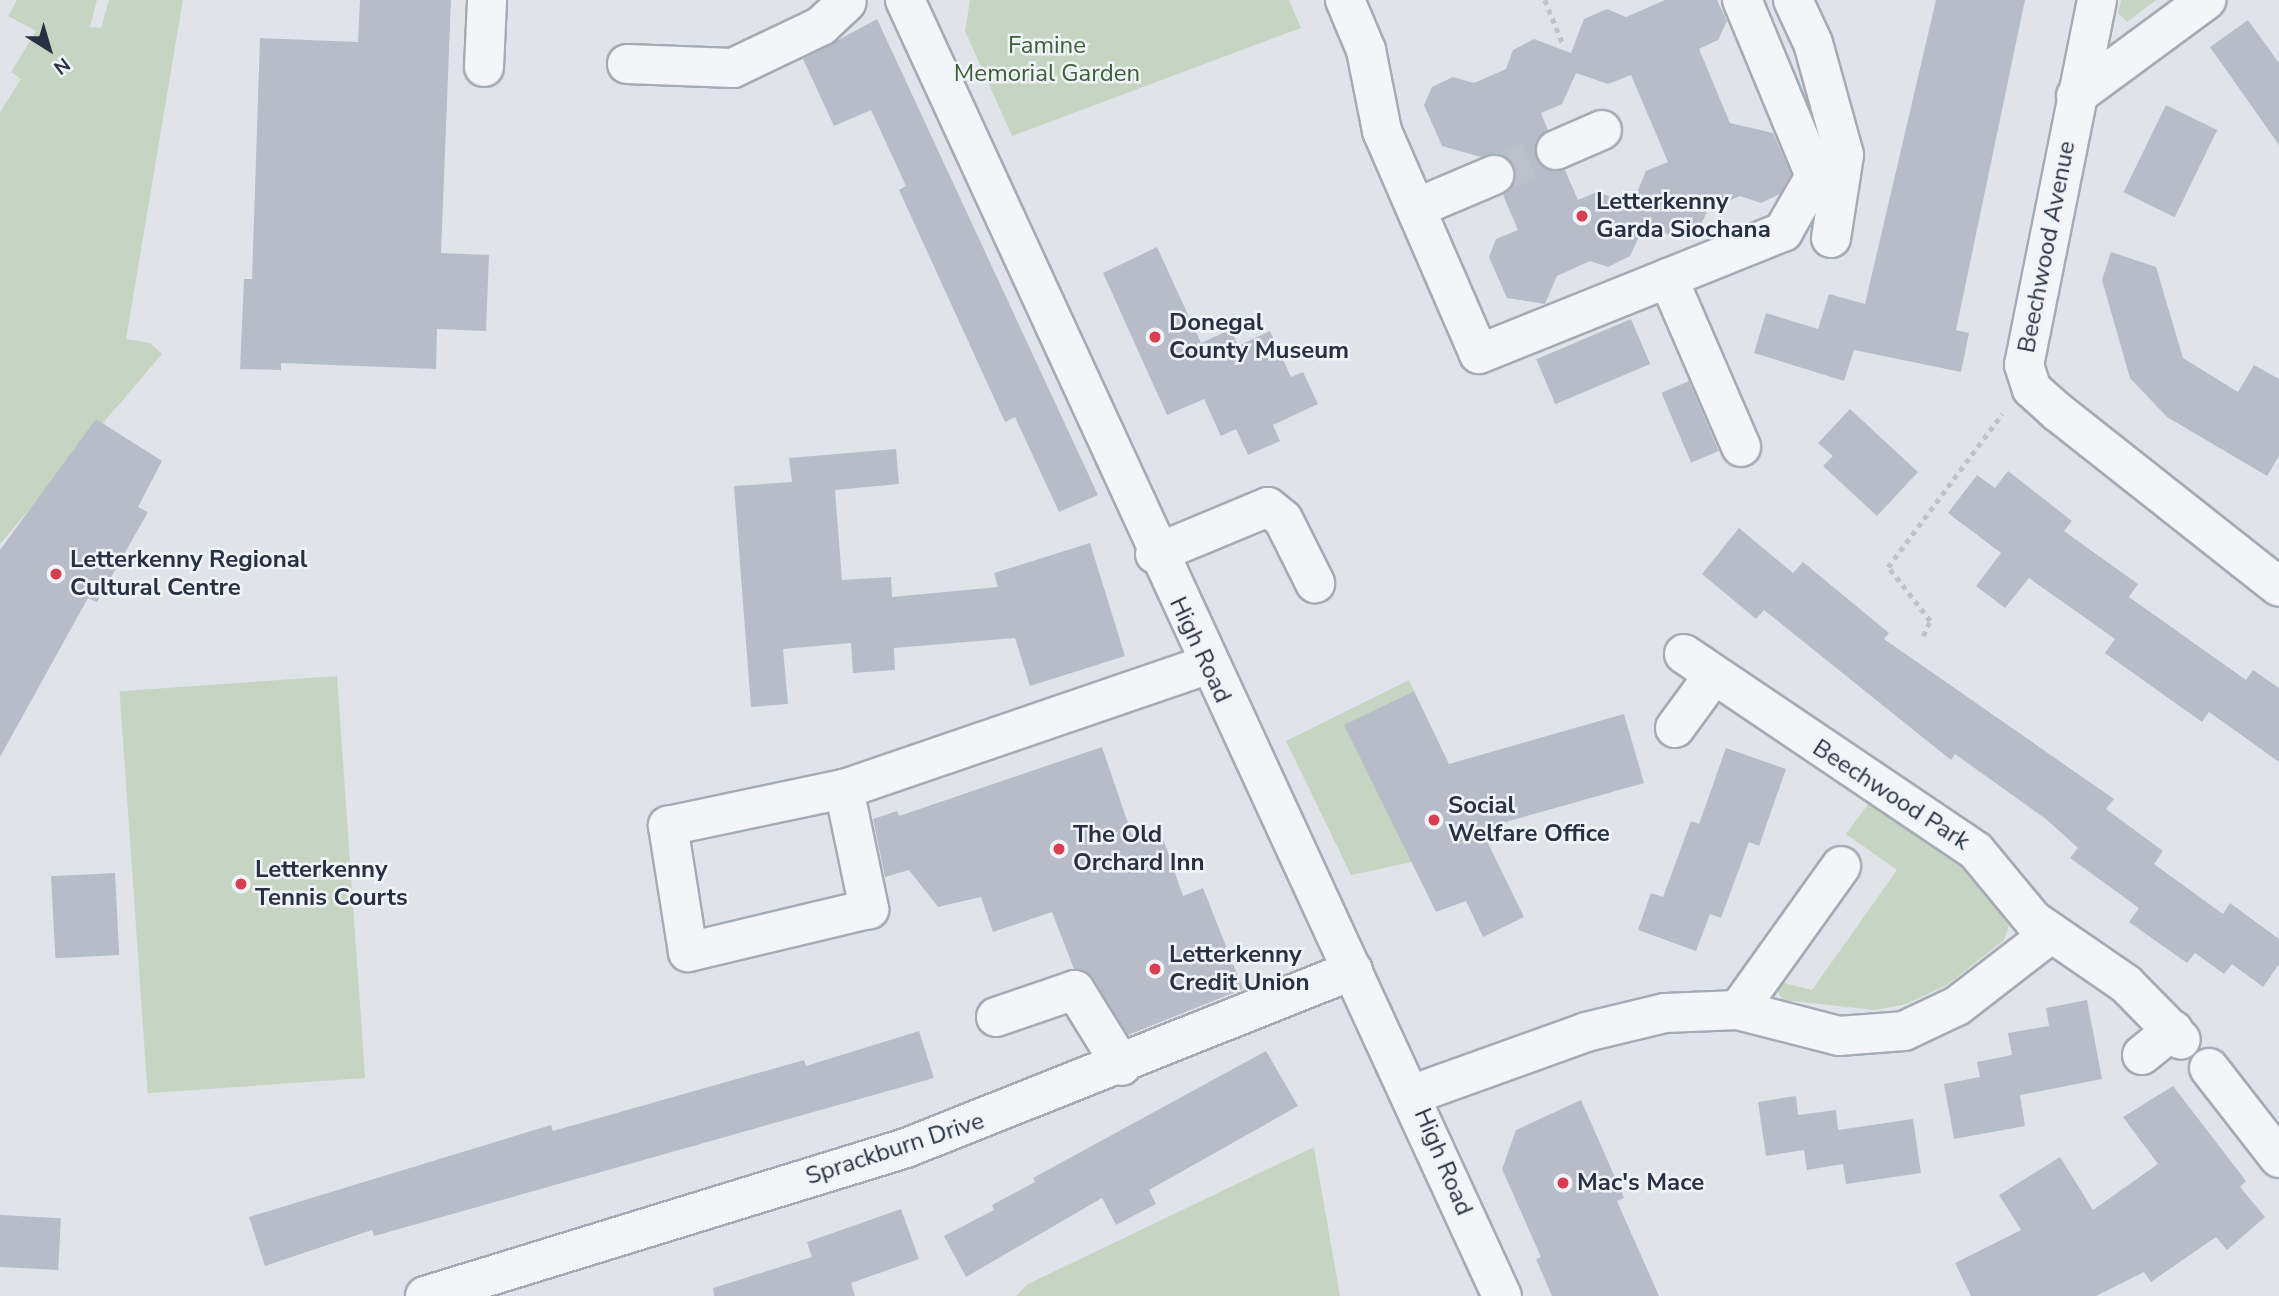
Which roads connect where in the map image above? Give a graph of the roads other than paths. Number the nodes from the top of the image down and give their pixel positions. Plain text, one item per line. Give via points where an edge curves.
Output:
1 (487, 0) edge
2 (905, 0) edge
3 (1345, 0) edge
4 (1742, 0) edge
5 (1793, 0) edge
6 (2097, 0) edge
7 (2206, 0) edge
8 (841, 1) edge
9 (627, 64) dead end
10 (484, 68) dead end
11 (2076, 96) junction
12 (1602, 130) dead end
13 (1556, 150) tunnel mouth
14 (1494, 175) tunnel mouth
15 (1416, 208) junction
16 (1832, 238) dead end
17 (1668, 278) junction
18 (1741, 447) dead end
19 (1155, 554) junction
20 (1315, 583) dead end
21 (2279, 587) edge
22 (1207, 665) junction
23 (1675, 728) dead end
24 (844, 789) junction
25 (1841, 866) dead end
26 (2049, 935) junction
27 (1353, 970) junction
28 (1738, 1010) junction
29 (996, 1017) dead end
30 (2142, 1055) dead end
31 (1122, 1066) junction
32 (2209, 1068) dead end
33 (1414, 1094) junction
34 (2279, 1158) edge
35 (425, 1296) edge
36 (1502, 1296) edge

1 - 10 street
2 - 19 street, High Road
3 - 15 street via 1366,50 1382,131
4 - 17 street via 1815,176 1783,232
5 - 16 street via 1813,43 1844,155
6 - 11 street, Beechwood Avenue
7 - 11 street
8 - 9 street via 821,26 733,68
11 - 21 street, Beechwood Avenue via 2024,365 2028,379 2059,413
12 - 13 street
14 - 15 street
15 - 17 street via 1479,354
17 - 18 street
19 - 20 street via 1268,507 1283,519
19 - 22 street, High Road
22 - 24 street
22 - 27 street, High Road
23 - 26 street, Beechwood Park via 1699,665 1976,851
24 - 24 street via 668,826 688,952 869,909
25 - 28 street
26 - 28 street via 1957,1006 1904,1031 1839,1036
26 - 30 street, Beechwood Park via 2126,984 2177,1035
27 - 31 street, Sprackburn Drive
27 - 33 street, High Road
28 - 33 street via 1665,1013 1586,1032
29 - 31 street via 1075,990
31 - 35 street, Sprackburn Drive via 906,1148
32 - 34 street
33 - 36 street, High Road

